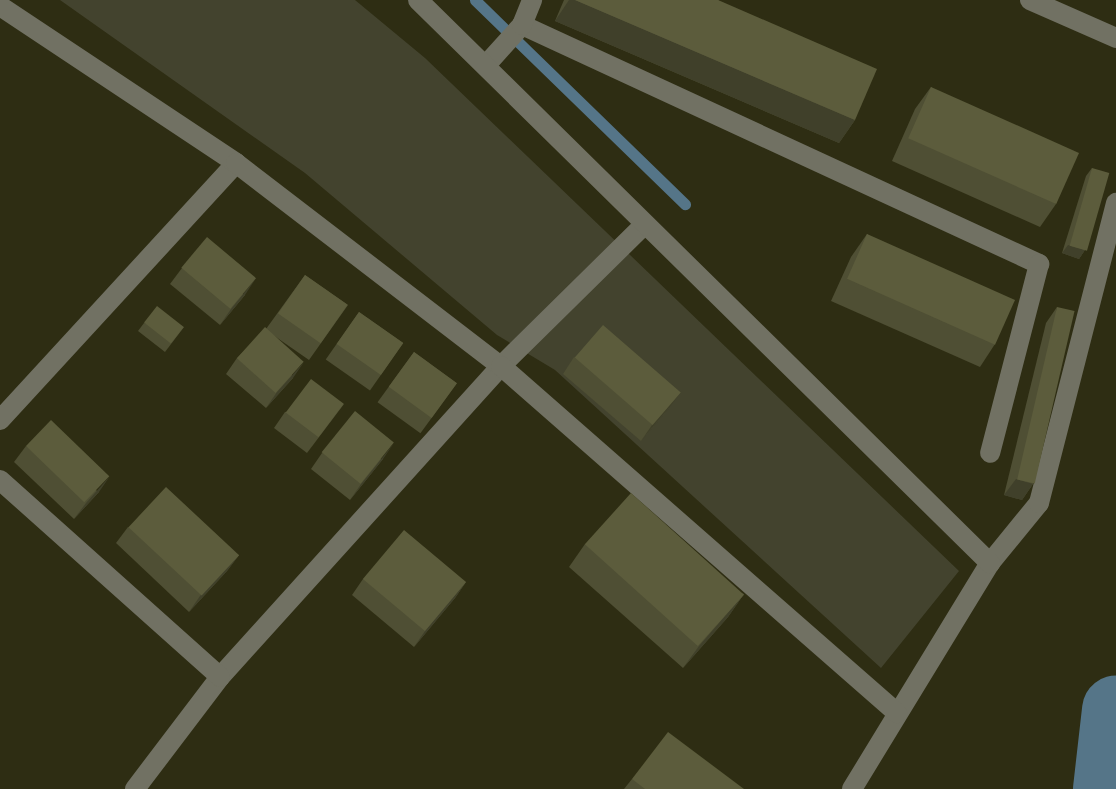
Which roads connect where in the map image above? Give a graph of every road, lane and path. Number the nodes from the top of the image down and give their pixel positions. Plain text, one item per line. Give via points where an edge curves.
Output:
1 (418, 0) edge
2 (532, 0) edge
3 (1030, 0) edge
4 (0, 6) edge
5 (521, 26) junction
6 (1116, 38) edge
7 (493, 57) junction
8 (236, 163) junction
9 (1116, 203) edge
10 (644, 225) junction
11 (501, 366) junction
12 (0, 420) edge
13 (990, 453) dead end
14 (0, 480) edge
15 (990, 563) junction
16 (220, 677) junction
17 (897, 713) junction
18 (135, 789) edge
19 (852, 789) edge

1 - 7 street
2 - 5 street
3 - 6 street
4 - 8 street
5 - 7 street
5 - 13 street via 1039,264
7 - 10 street
8 - 11 street
8 - 12 street
9 - 15 street via 1039,503
10 - 11 street
10 - 15 street
11 - 16 street
11 - 17 street
14 - 16 street
15 - 17 street
16 - 18 street
17 - 19 street

